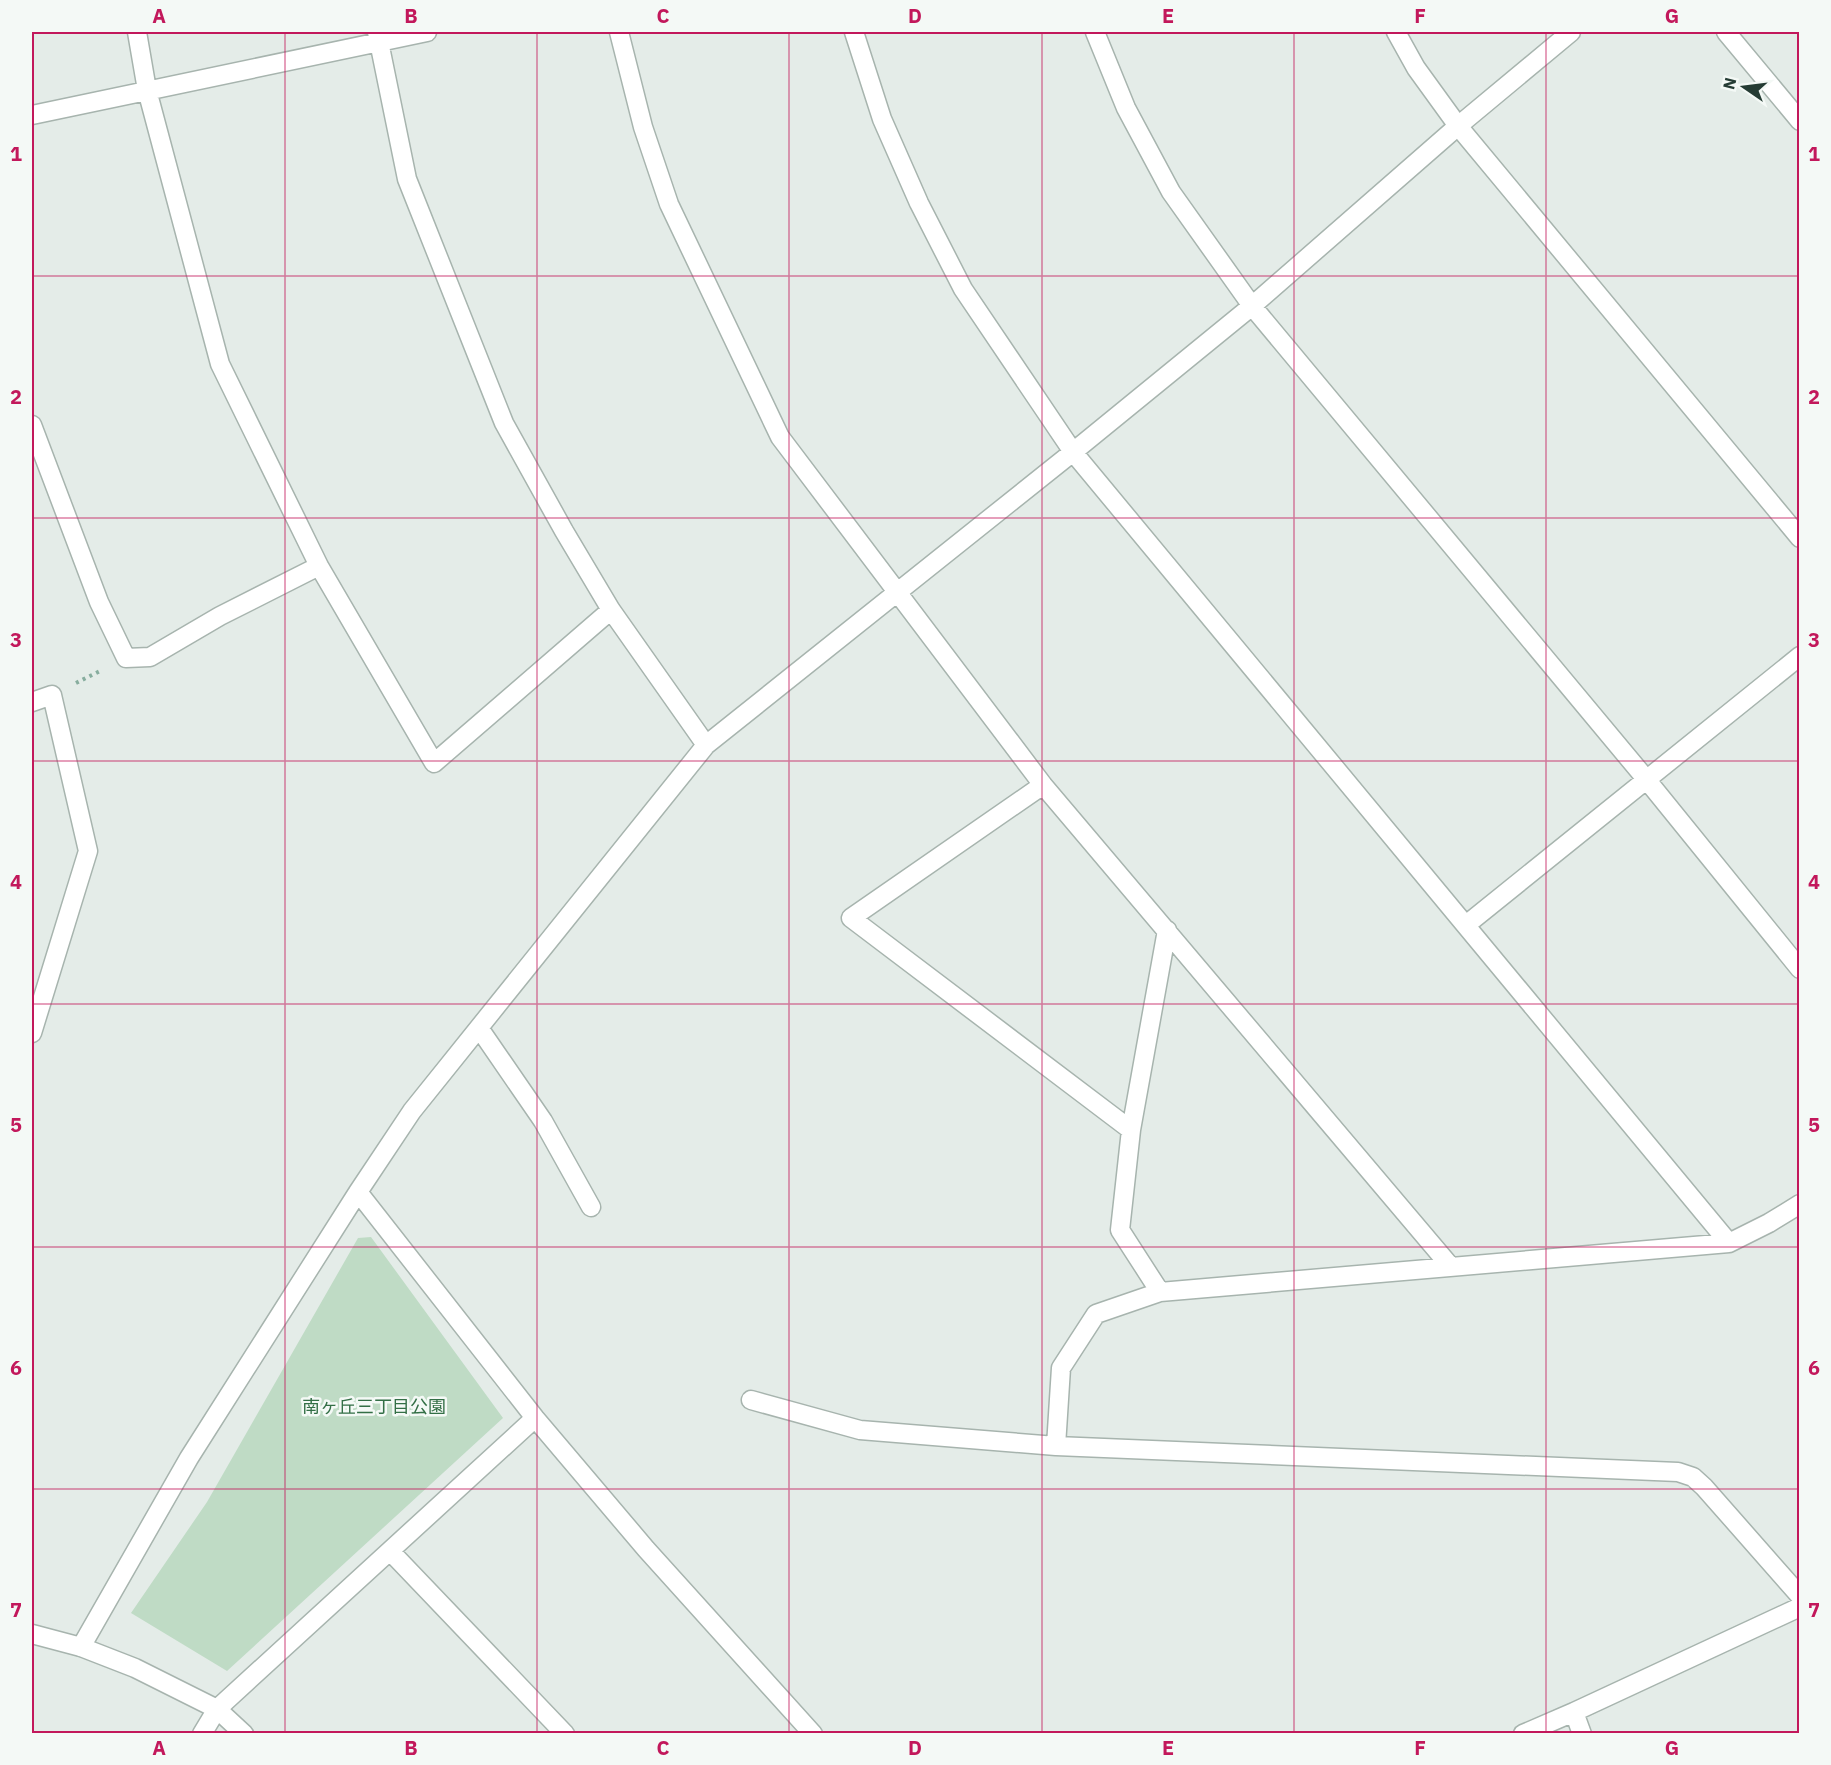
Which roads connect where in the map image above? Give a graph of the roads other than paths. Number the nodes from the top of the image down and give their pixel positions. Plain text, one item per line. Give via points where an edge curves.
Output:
1 (137, 32) edge
2 (428, 32) edge
3 (619, 32) edge
4 (854, 32) edge
5 (1095, 32) edge
6 (1396, 32) edge
7 (1571, 32) edge
8 (1726, 32) edge
9 (378, 37) edge
10 (147, 90) junction
11 (32, 115) edge
12 (1800, 121) edge
13 (1458, 126) junction
14 (1252, 306) junction
15 (32, 425) edge
16 (1073, 452) junction
17 (1800, 538) edge
18 (319, 566) junction
19 (898, 591) junction
20 (611, 610) junction
21 (1800, 656) edge
22 (32, 702) edge
23 (706, 745) junction
24 (1646, 779) junction
25 (1043, 784) junction
26 (1467, 925) junction
27 (1167, 930) junction
28 (1800, 969) edge
29 (479, 1028) junction
30 (32, 1033) edge
31 (1131, 1130) junction
32 (358, 1191) junction
33 (1800, 1204) edge
34 (591, 1207) dead end
35 (1729, 1243) junction
36 (1450, 1267) junction
37 (1160, 1292) junction
38 (751, 1400) dead end
39 (536, 1418) junction
40 (1056, 1446) junction
41 (390, 1551) junction
42 (1800, 1596) edge
43 (1800, 1607) edge
44 (32, 1635) edge
45 (81, 1647) junction
46 (217, 1708) junction
47 (1574, 1712) junction
48 (202, 1734) edge
49 (244, 1734) edge
50 (565, 1734) edge
51 (813, 1734) edge
52 (1522, 1734) edge
53 (1582, 1734) edge

1 - 10 street
2 - 9 street
3 - 19 street via 643,127 669,204 780,437
4 - 16 street via 882,119 963,289
5 - 14 street via 1126,108 1171,192
6 - 13 street via 1416,68
7 - 13 street
8 - 12 street
9 - 10 street
9 - 20 street via 407,179 504,423
10 - 11 street
10 - 18 street via 220,364
13 - 14 street
13 - 17 street
14 - 16 street
14 - 24 street
15 - 18 street via 99,602 126,658 150,657
16 - 19 street
16 - 26 street
18 - 20 street via 434,764
19 - 23 street
19 - 25 street
20 - 23 street
21 - 24 street
22 - 30 street via 52,696 88,851
23 - 29 street
24 - 26 street
24 - 28 street
25 - 27 street
25 - 31 street via 851,918
26 - 35 street
27 - 31 street
27 - 36 street
29 - 32 street via 412,1111
29 - 34 street via 543,1120
31 - 37 street via 1120,1230
32 - 39 street
32 - 45 street via 189,1458
33 - 35 street
35 - 36 street
36 - 37 street
37 - 40 street via 1096,1314 1061,1368
38 - 40 street via 860,1430
39 - 41 street
39 - 51 street via 646,1549
40 - 42 street via 1678,1472 1704,1486
41 - 46 street
41 - 50 street
43 - 47 street
44 - 45 street
45 - 46 street
46 - 48 street
46 - 49 street
47 - 52 street
47 - 53 street

